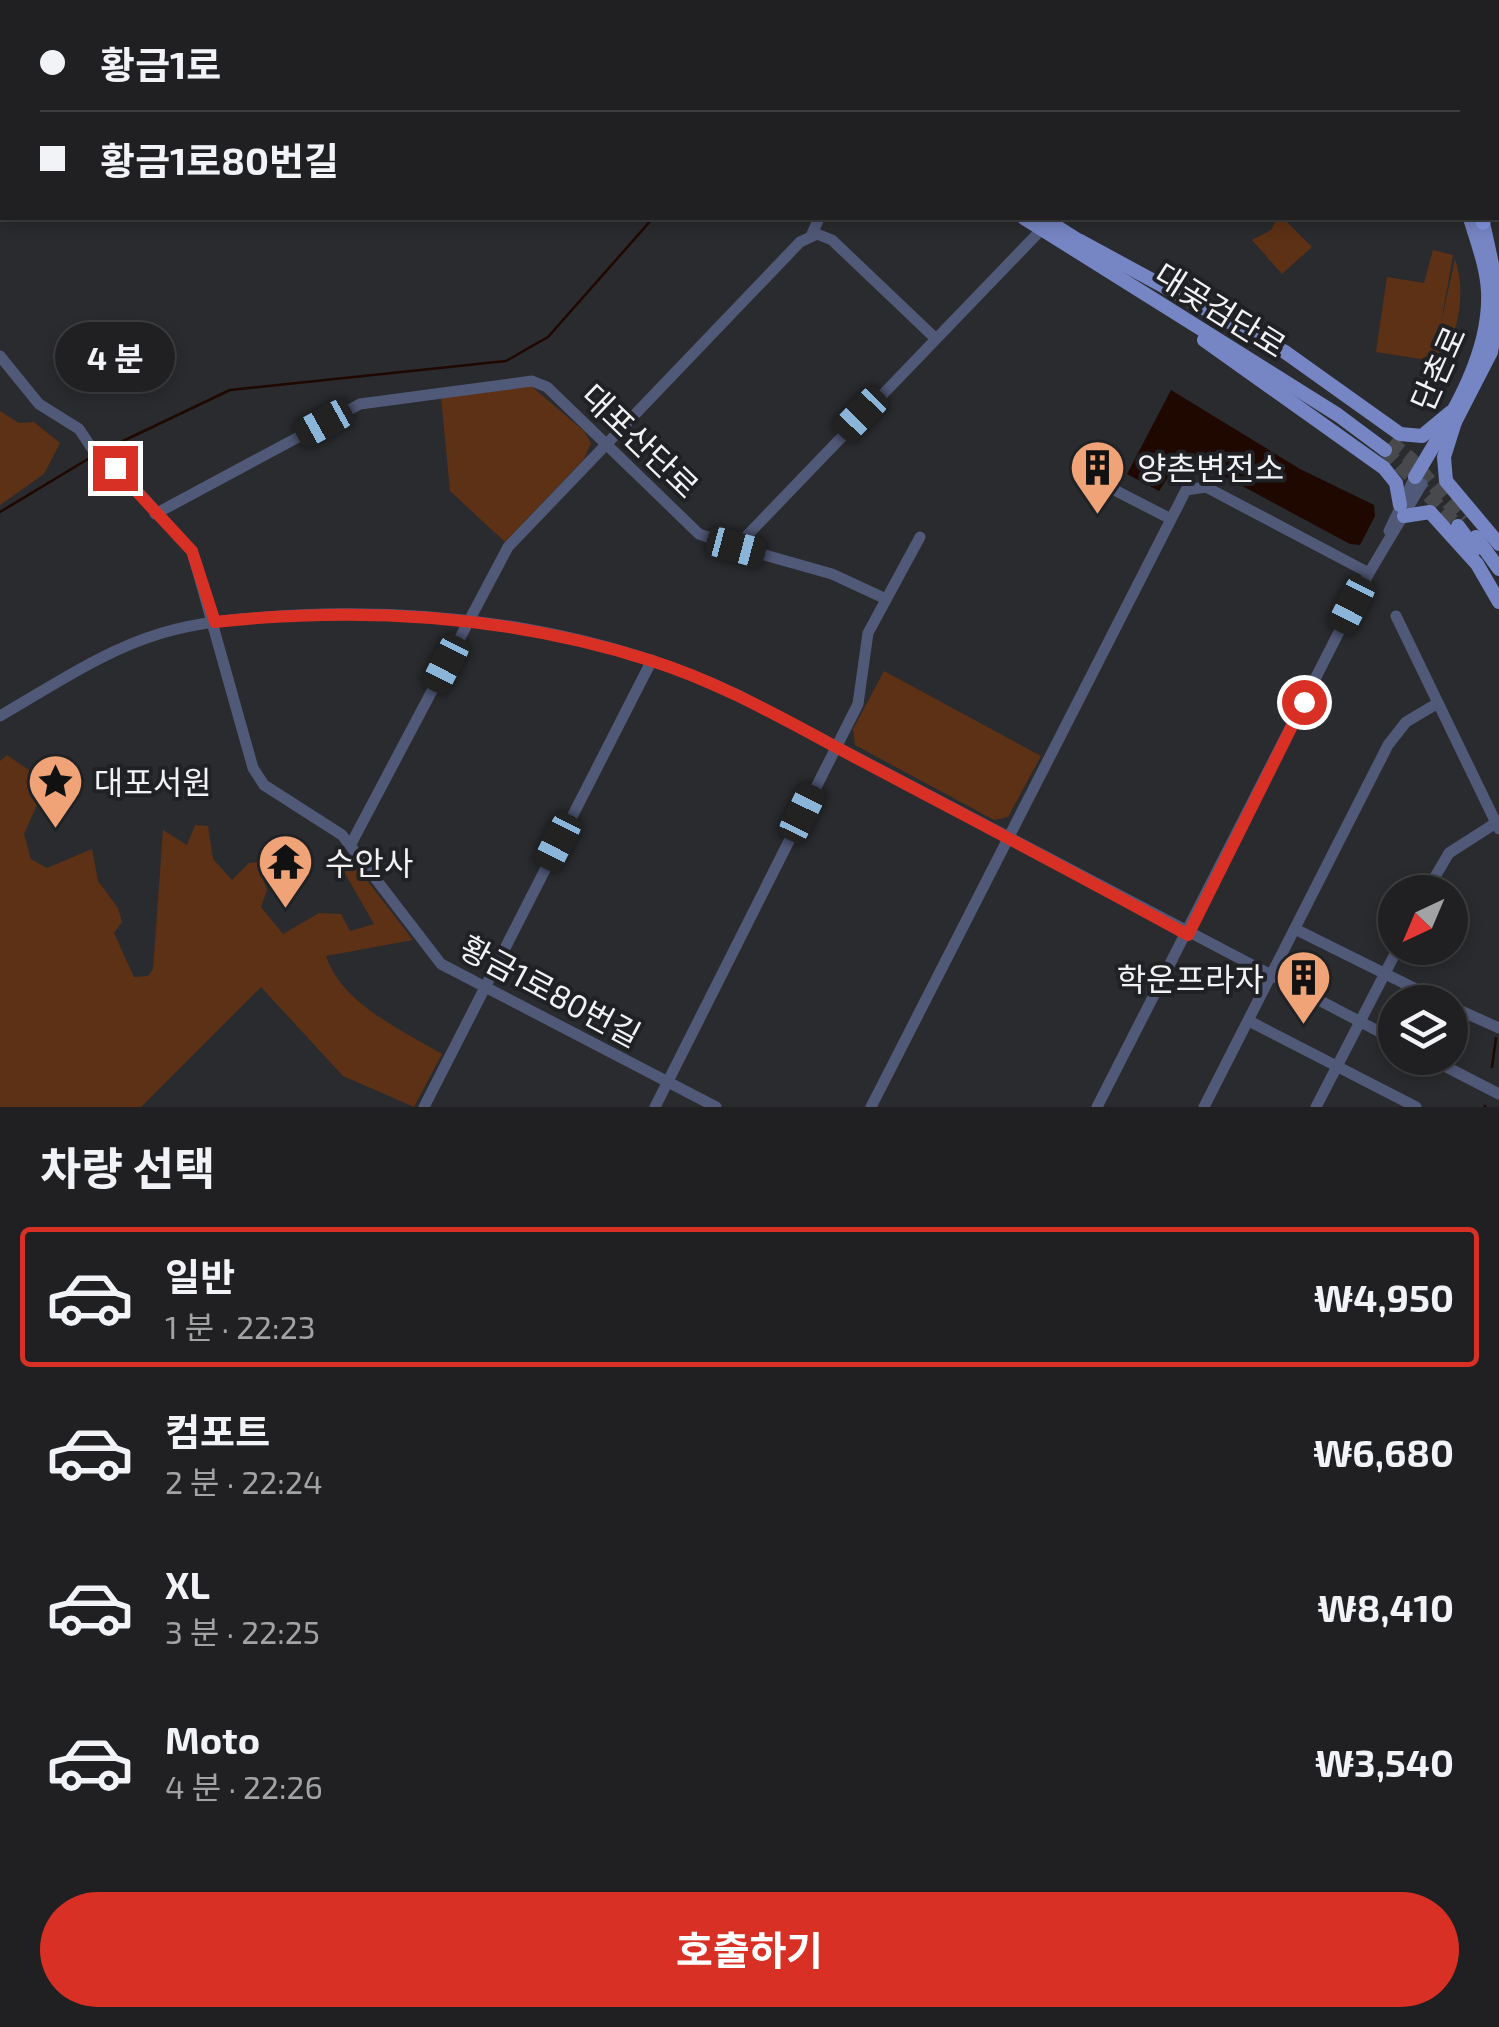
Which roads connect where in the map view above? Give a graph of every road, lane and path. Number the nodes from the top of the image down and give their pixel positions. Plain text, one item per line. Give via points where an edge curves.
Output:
1 (818, 220) edge
2 (1480, 220) edge
3 (1480, 220) edge
4 (1042, 223) edge
5 (815, 234) junction
6 (1080, 241) junction
7 (1136, 288) junction
8 (1499, 296) edge
9 (1499, 307) edge
10 (935, 338) junction
11 (0, 356) edge
12 (1453, 417) junction
13 (606, 444) junction
14 (1091, 478) dead end
15 (1418, 480) joint
16 (188, 497) junction
17 (1402, 511) junction
18 (155, 514) junction
19 (1169, 518) junction
20 (920, 537) dead end
21 (180, 538) junction
22 (1499, 544) edge
23 (736, 547) junction
24 (1499, 569) edge
25 (1369, 573) junction
26 (1499, 586) edge
27 (886, 598) junction
28 (1499, 602) edge
29 (1396, 616) dead end
30 (468, 620) junction
31 (215, 622) junction
32 (652, 660) junction
33 (1438, 703) junction
34 (0, 716) edge
35 (836, 747) junction
36 (1498, 825) edge
37 (1009, 837) junction
38 (351, 844) junction
39 (1436, 875) edge
40 (1297, 930) junction
41 (1188, 935) junction
42 (1389, 965) edge
43 (1384, 974) junction
44 (1271, 979) junction
45 (1407, 985) edge
46 (486, 989) junction
47 (1468, 1014) edge
48 (1249, 1021) junction
49 (1360, 1022) junction
50 (1499, 1028) edge
51 (1378, 1031) edge
52 (1337, 1067) junction
53 (1462, 1075) edge
54 (668, 1082) junction
55 (1499, 1094) edge
56 (424, 1107) edge
57 (655, 1107) edge
58 (716, 1107) edge
59 (871, 1107) edge
60 (1097, 1107) edge
61 (1204, 1107) edge
62 (1316, 1107) edge
63 (1416, 1107) edge

1 - 5 street
2 - 8 main road, 단촌로
3 - 12 main road, 단촌로 via 1487,321
4 - 6 main road, 대곶검단로
4 - 7 main road, 대곶검단로
4 - 10 street
5 - 10 street via 839,246
5 - 13 street via 794,248
6 - 7 main road, 대곶검단로 via 1388,446
6 - 12 main road via 1285,352 1400,434 1422,436
7 - 17 main road via 1384,468
9 - 12 main road, 단촌로 via 1491,352
10 - 23 street
11 - 18 street, 황금1로80번길 via 39,404 79,429 101,462 120,472
12 - 15 main road, 단촌로
12 - 22 main road via 1446,481
13 - 16 street, 대포산단로 via 538,382 423,394 354,406
13 - 23 street, 대포산단로 via 704,538
13 - 30 street via 508,547
14 - 19 street
15 - 17 street
16 - 18 street, 대포산단로
16 - 21 street via 176,514
17 - 25 street
17 - 28 main road via 1430,512 1477,564
18 - 21 street, 황금1로80번길
19 - 25 street via 1186,490 1201,485
19 - 37 street
20 - 27 street
21 - 31 street, 황금1로80번길 via 196,558
23 - 27 street, 대포산단로 via 821,570
24 - 26 main road via 1461,523
25 - 41 street
27 - 35 street via 868,634 860,697
29 - 33 street
30 - 31 street via 366,613
30 - 32 street
30 - 38 street
31 - 34 street via 124,646
31 - 38 street, 황금1로80번길 via 257,776
32 - 35 street
32 - 46 street
33 - 36 street
33 - 40 street via 1393,737
35 - 37 street
35 - 54 street
36 - 39 street via 1449,853
37 - 41 street
37 - 59 street
38 - 46 street, 황금1로80번길 via 435,959
40 - 43 street
40 - 44 street
41 - 44 street
41 - 60 street
42 - 43 street
43 - 45 street
43 - 49 street
44 - 48 street
44 - 49 street
46 - 54 street, 황금1로80번길
46 - 56 street
47 - 50 street
48 - 52 street
48 - 61 street
49 - 51 street
49 - 52 street
52 - 62 street
52 - 63 street
53 - 55 street
54 - 57 street
54 - 58 street, 황금1로80번길

